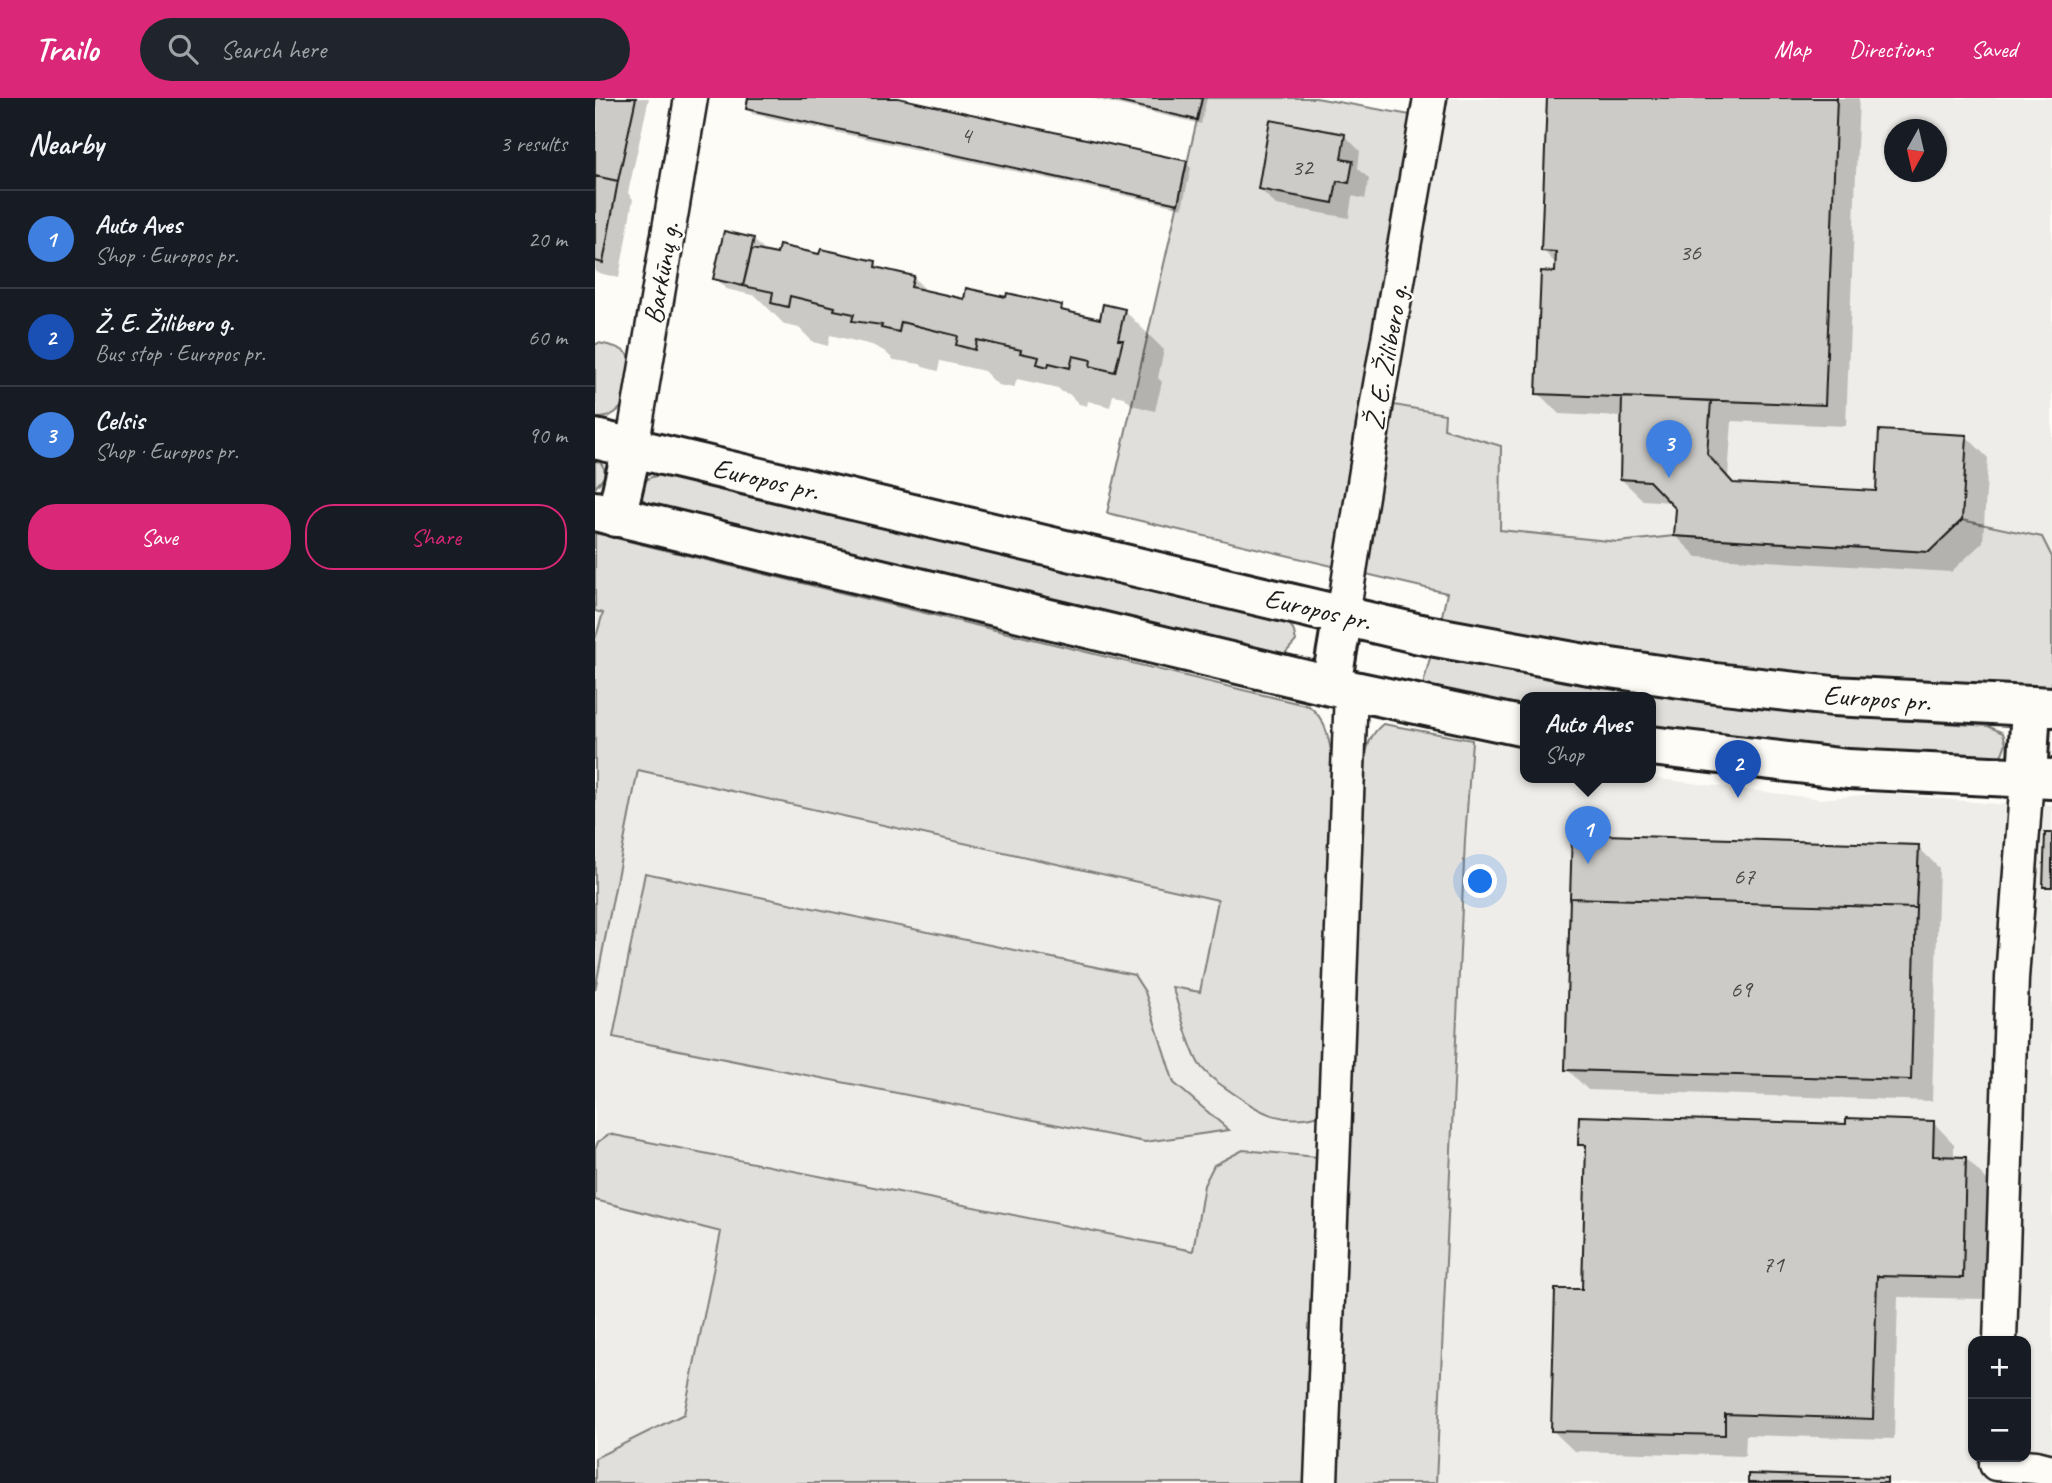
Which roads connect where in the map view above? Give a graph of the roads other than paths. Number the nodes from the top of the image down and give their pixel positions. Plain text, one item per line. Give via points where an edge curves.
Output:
1 (691, 98) edge
2 (1430, 98) edge
3 (595, 439) edge
4 (632, 447) junction
5 (606, 514) edge
6 (1343, 615) junction
7 (1341, 689) junction
8 (2041, 707) edge
9 (1520, 726) edge
10 (1656, 747) edge
11 (2040, 779) edge
12 (2000, 1336) edge
13 (1996, 1468) edge
14 (2052, 1471) edge
15 (1321, 1483) edge

1 - 4 street, Barkūnų g.
2 - 6 street, Ž. E. Žilibero g.
3 - 4 main road, Europos pr.
4 - 5 main road
4 - 6 main road, Europos pr.
5 - 7 main road
6 - 7 main road
6 - 8 main road, Europos pr. via 1577,663 1715,683 1833,696
7 - 9 main road
7 - 15 street
8 - 11 main road
10 - 11 main road via 1849,769
11 - 12 street via 2012,978
13 - 14 street

